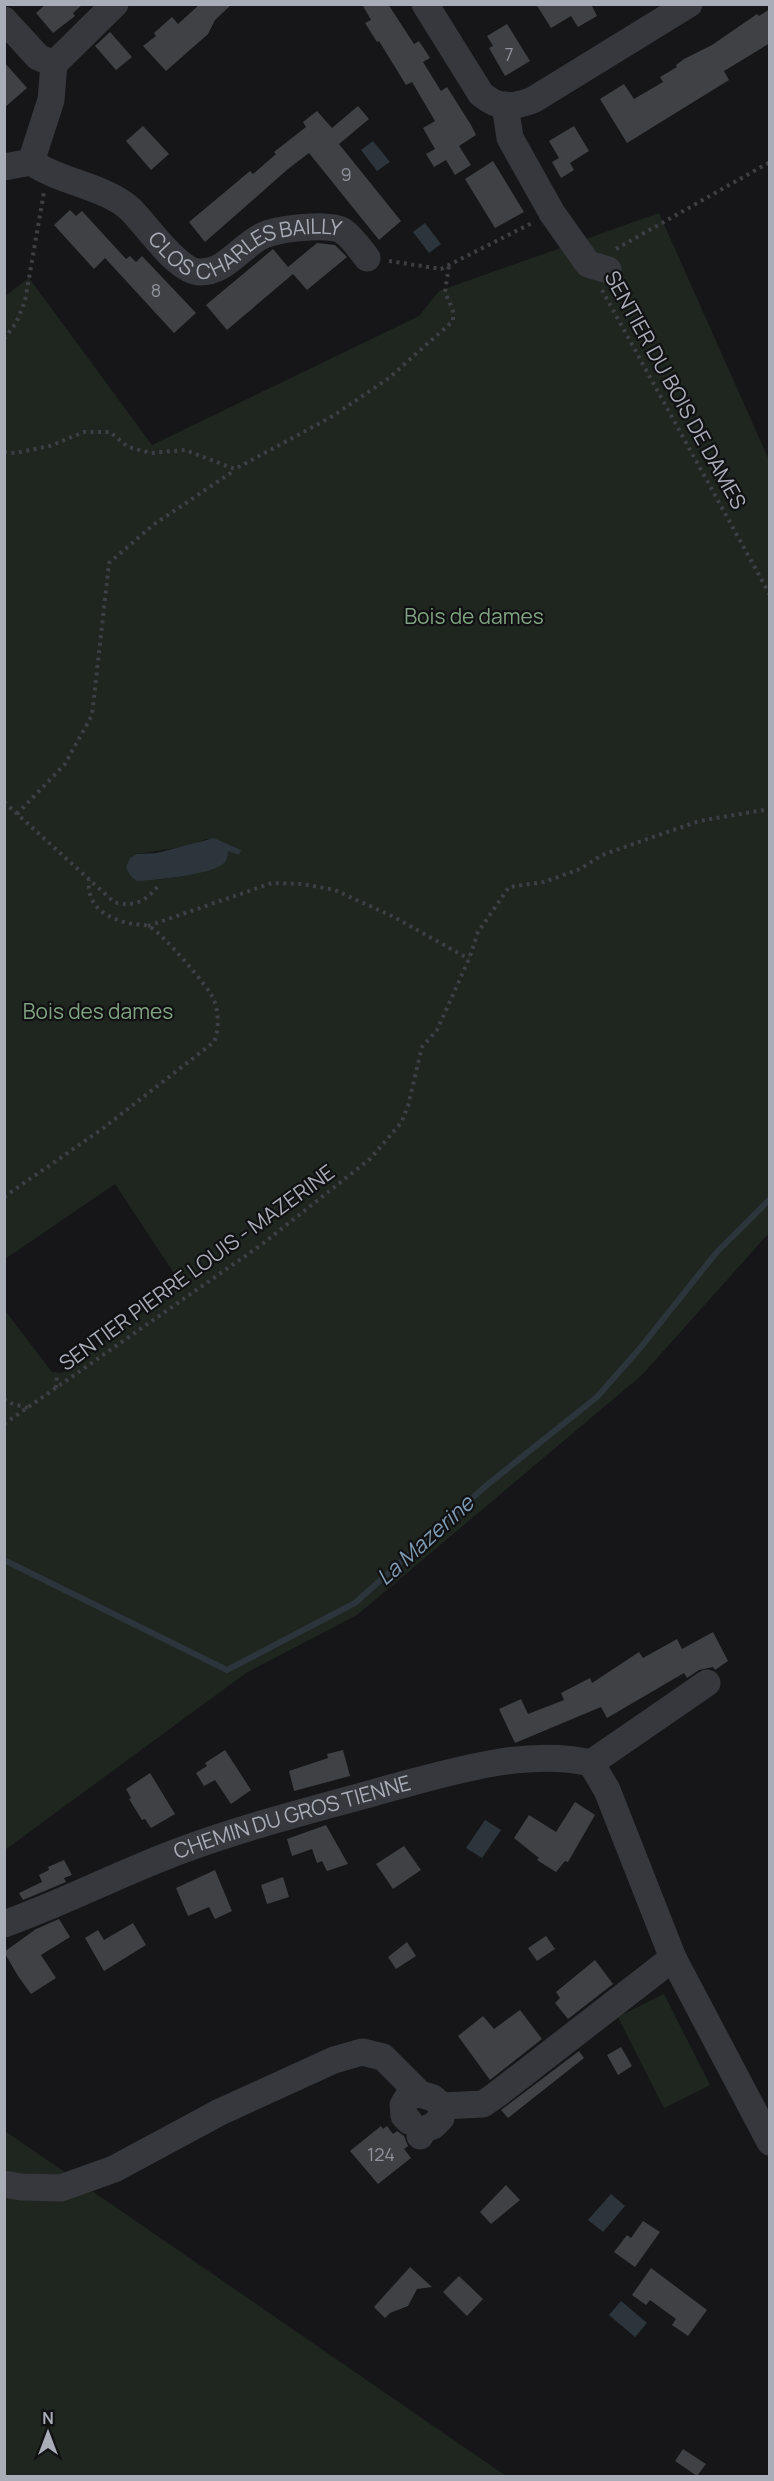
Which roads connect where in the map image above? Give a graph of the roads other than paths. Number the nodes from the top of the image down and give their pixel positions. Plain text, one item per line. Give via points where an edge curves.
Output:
1 (115, 4) edge
2 (425, 4) edge
3 (689, 4) edge
4 (4, 20) edge
5 (54, 64) junction
6 (505, 105) junction
7 (4, 167) edge
8 (39, 168) junction
9 (367, 258) road end
10 (598, 267) road end
11 (707, 1683) dead end
12 (591, 1762) junction
13 (4, 1924) edge
14 (673, 1958) junction
15 (431, 2100) junction
16 (415, 2129) dead end
17 (770, 2142) edge
18 (4, 2184) edge

1 - 5 street
2 - 6 street via 481,94 493,104
3 - 6 street via 533,100
4 - 5 street via 38,57
5 - 8 street
6 - 10 street via 510,138 552,213
7 - 8 street
8 - 9 street, CLOS CHARLES BAILLY via 116,198 184,267 197,273 215,271 262,236 327,225 342,230
11 - 12 street
12 - 13 street, CHEMIN DU GROS TIENNE via 512,1761 456,1770 184,1849
12 - 14 street via 607,1790
14 - 15 street via 483,2104
14 - 17 street
15 - 16 street via 441,2118 433,2126
15 - 18 street via 382,2057 362,2052 334,2060 220,2112 114,2169 61,2188

